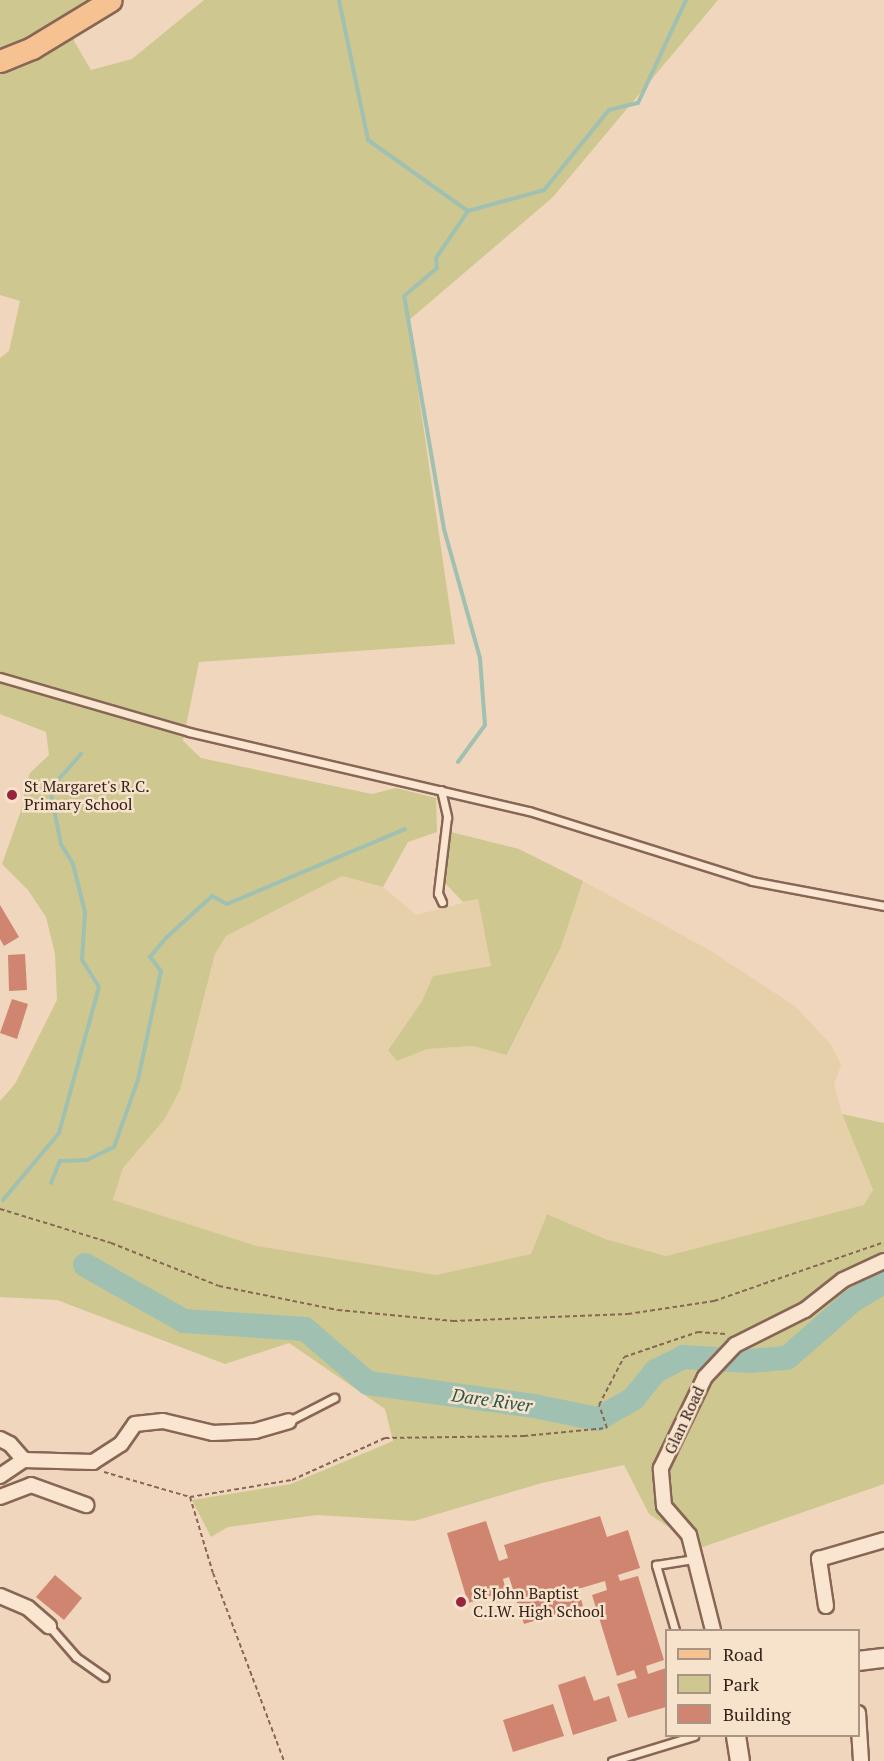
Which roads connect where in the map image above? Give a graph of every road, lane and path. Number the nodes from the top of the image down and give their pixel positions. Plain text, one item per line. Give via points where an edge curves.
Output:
1 (111, 0) edge
2 (0, 61) edge
3 (0, 677) edge
4 (441, 790) junction
5 (442, 903) dead end
6 (884, 906) edge
7 (0, 1209) edge
8 (884, 1242) edge
9 (884, 1261) edge
10 (753, 1336) junction
11 (334, 1398) dead end
12 (289, 1421) joint
13 (0, 1439) edge
14 (30, 1460) junction
15 (93, 1462) junction
16 (0, 1476) edge
17 (0, 1497) edge
18 (190, 1497) junction
19 (86, 1505) dead end
20 (884, 1540) edge
21 (695, 1559) junction
22 (0, 1596) edge
23 (826, 1606) dead end
24 (49, 1626) joint
25 (675, 1629) edge
26 (713, 1629) edge
27 (884, 1658) edge
28 (860, 1661) edge
29 (105, 1677) dead end
30 (691, 1737) edge
31 (736, 1737) edge
32 (860, 1737) edge
33 (284, 1761) edge
34 (612, 1761) edge
35 (740, 1761) edge
36 (861, 1761) edge

1 - 2 main road via 32,48
3 - 4 lane via 168,726
4 - 5 lane via 447,818 438,893
4 - 6 lane via 529,811 752,881
7 - 8 path via 111,1243 219,1286 338,1310 453,1321 628,1314 714,1301
9 - 10 street, Glan Road via 843,1280 806,1310
10 - 18 path via 698,1332 624,1357 599,1405 607,1428 524,1436 385,1438 292,1480
10 - 21 street, Glan Road via 735,1345 705,1377 662,1468 664,1506 688,1534
11 - 12 lane
12 - 15 street via 255,1431 213,1433 163,1420 135,1424 121,1444
13 - 14 street
14 - 15 street
14 - 16 street
15 - 18 path via 105,1473
17 - 19 street via 31,1485
18 - 33 path via 213,1573
20 - 23 street via 819,1559
21 - 25 lane via 656,1565
21 - 26 street, Glan Road
22 - 24 street via 28,1608
24 - 29 lane via 76,1657
27 - 28 street
30 - 34 lane
31 - 35 street
32 - 36 street

